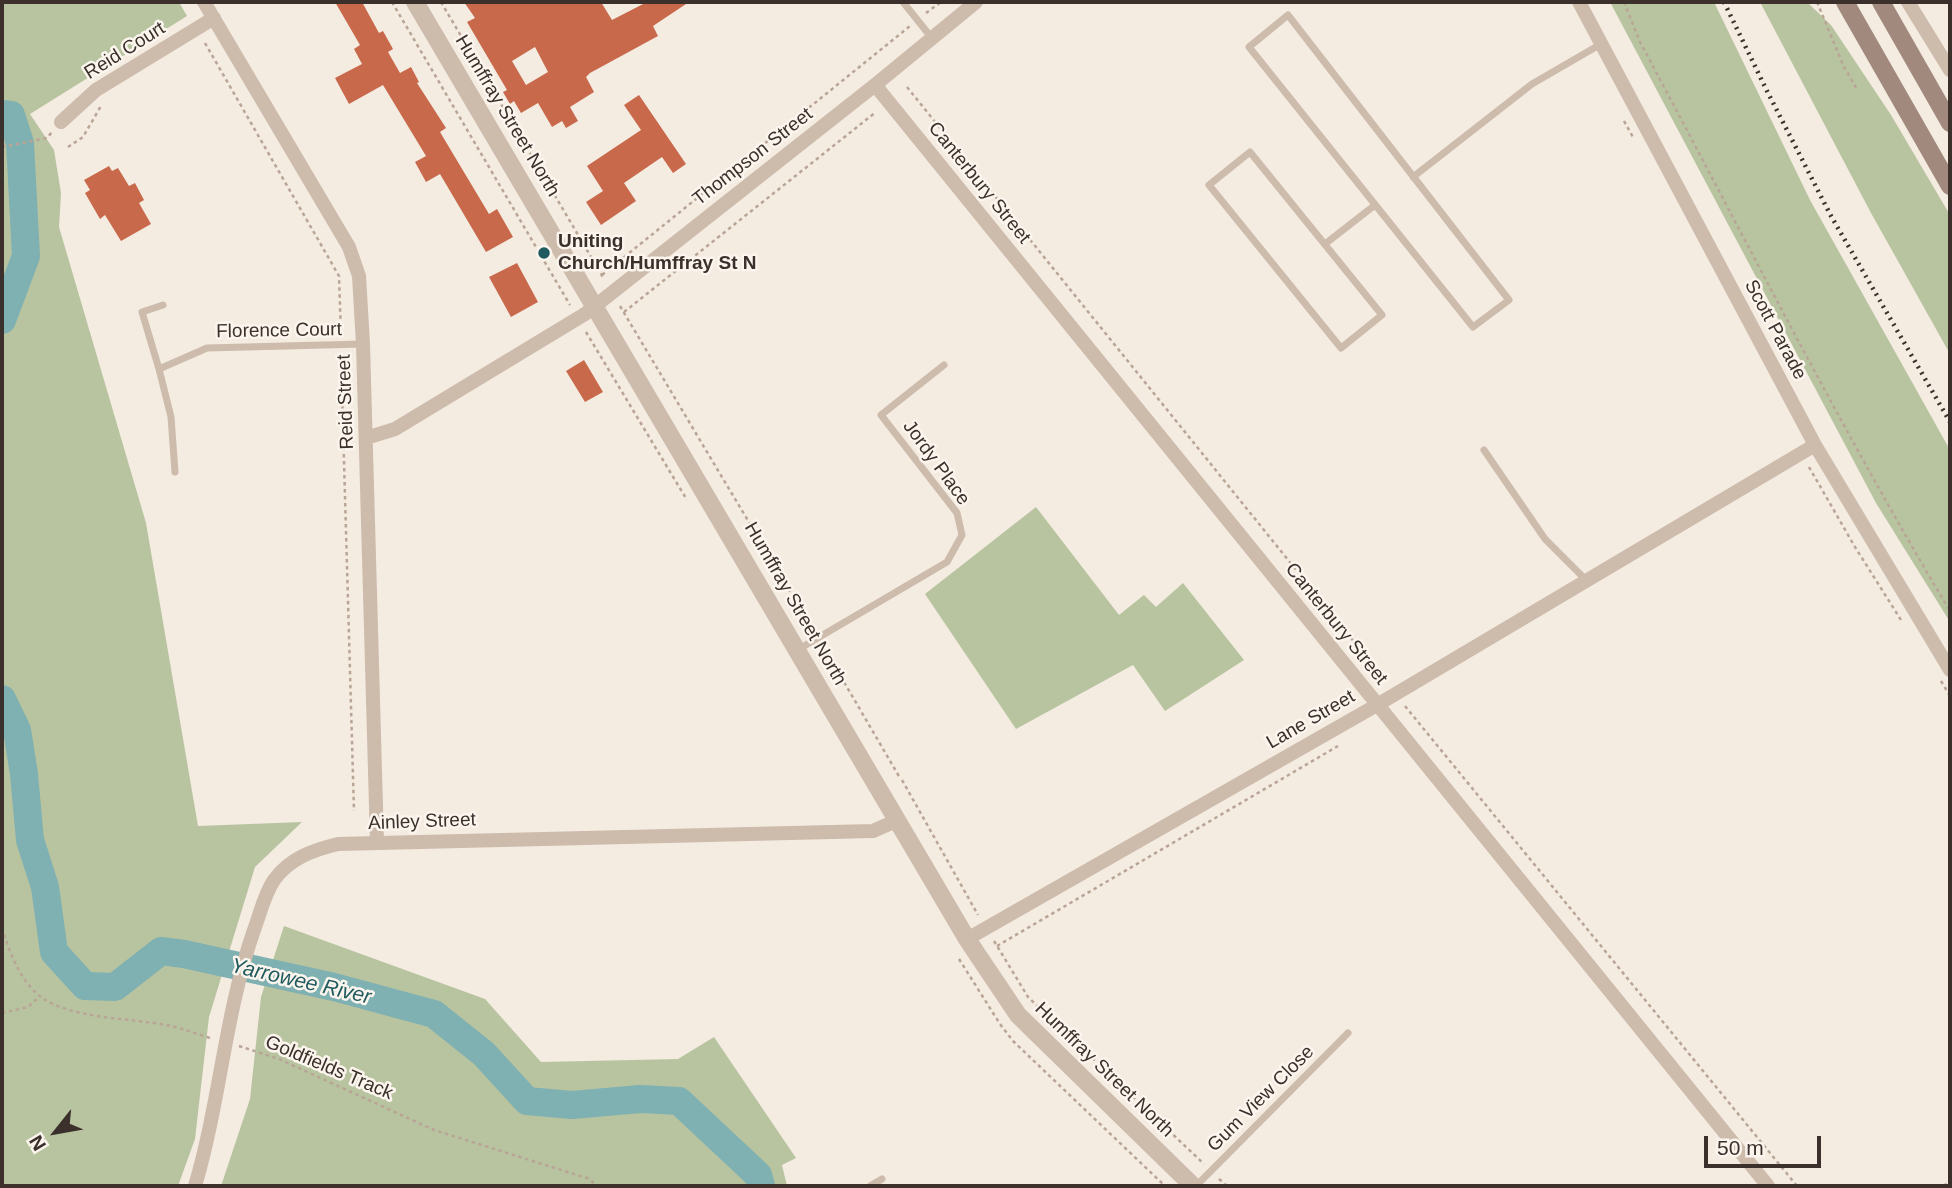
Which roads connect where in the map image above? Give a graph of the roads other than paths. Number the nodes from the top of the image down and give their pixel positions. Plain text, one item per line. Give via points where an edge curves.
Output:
1 (204, 2) edge
2 (415, 2) edge
3 (903, 2) edge
4 (976, 2) edge
5 (1579, 2) edge
6 (1832, 2) edge
7 (1845, 2) edge
8 (1881, 2) edge
9 (1908, 2) edge
10 (214, 18) junction
11 (932, 37) junction
12 (1601, 44) junction
13 (1950, 70) edge
14 (875, 85) junction
15 (61, 122) road end
16 (1950, 123) edge
17 (1919, 134) junction
18 (1413, 177) junction
19 (1950, 186) edge
20 (1375, 205) junction
21 (1325, 244) junction
22 (163, 304) dead end
23 (596, 306) junction
24 (363, 344) junction
25 (944, 365) dead end
26 (159, 369) junction
27 (366, 438) junction
28 (1815, 445) junction
29 (1485, 450) dead end
30 (175, 472) dead end
31 (1586, 580) junction
32 (798, 650) junction
33 (1943, 672) edge
34 (1377, 705) junction
35 (898, 820) junction
36 (377, 842) junction
37 (967, 939) junction
38 (1348, 1033) dead end
39 (882, 1179) dead end
40 (195, 1186) edge
41 (870, 1186) edge
42 (1195, 1186) edge
43 (1769, 1186) edge

1 - 10 street, Reid Street
2 - 23 street, Humffray Street North
3 - 11 lane
4 - 11 street, Thompson Street
5 - 12 street, Scott Parade
6 - 17 main road
7 - 17 main road
8 - 16 main road
9 - 13 street
10 - 15 street, Reid Court via 96,90
10 - 24 street, Reid Street via 349,247 359,276
11 - 14 street, Thompson Street
12 - 18 lane via 1532,84
12 - 28 street, Scott Parade
14 - 23 street, Thompson Street
14 - 34 street, Canterbury Street
17 - 19 main road
18 - 20 lane via 1509,300 1473,327
18 - 20 lane via 1288,15 1249,47
20 - 21 lane
21 - 21 lane via 1382,315 1341,348 1209,185 1250,152
22 - 26 lane via 142,312
23 - 27 street, Thompson Street via 395,429
23 - 32 street, Humffray Street North
24 - 26 lane, Florence Court via 207,348
24 - 27 street, Reid Street
25 - 32 lane, Jordy Place via 881,415 957,513 962,535 947,562
26 - 30 lane via 171,416
27 - 36 street, Reid Street
28 - 31 street, Lane Street
28 - 33 street, Scott Parade
29 - 31 lane via 1545,539
31 - 34 street, Lane Street
32 - 35 street, Humffray Street North
34 - 37 street, Lane Street
34 - 43 street, Canterbury Street
35 - 36 street, Ainley Street via 873,831
35 - 37 street, Humffray Street North
36 - 40 street, Ainley Street via 314,849 274,881 239,978
37 - 42 street, Humffray Street North via 1018,1016
38 - 42 lane, Gum View Close
39 - 41 lane

